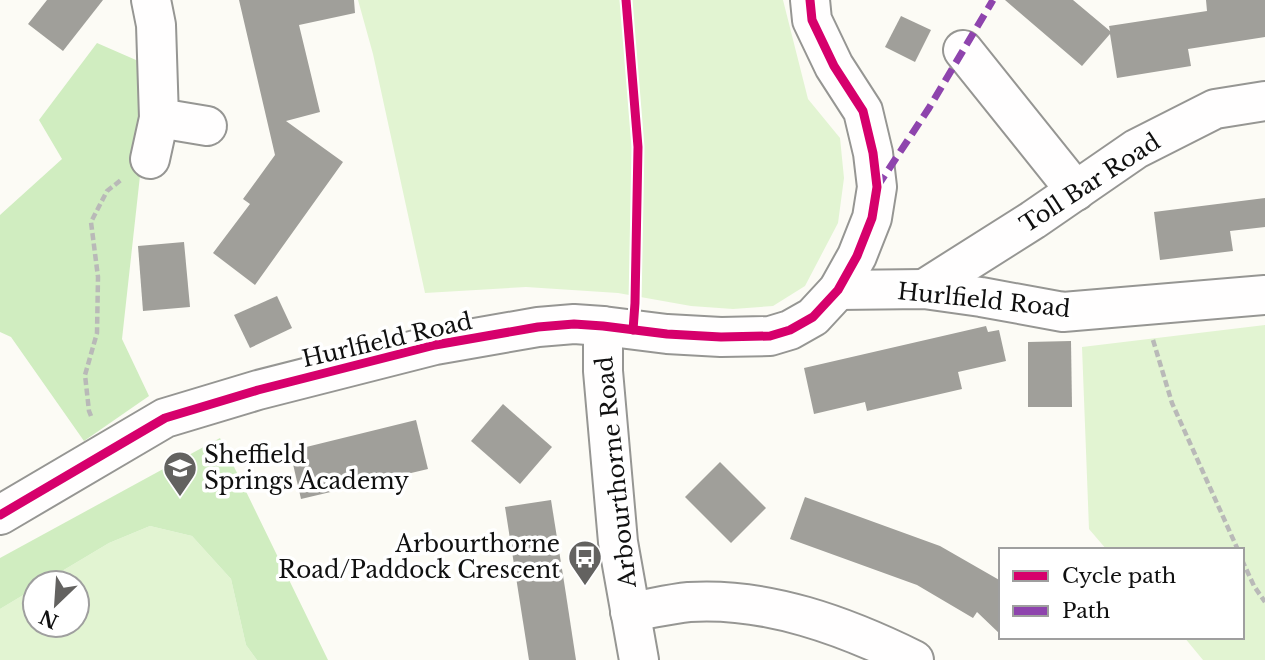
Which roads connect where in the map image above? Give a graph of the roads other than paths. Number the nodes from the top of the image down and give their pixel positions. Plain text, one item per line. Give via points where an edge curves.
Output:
1 (151, 0) edge
2 (810, 0) edge
3 (963, 50) dead end
4 (1265, 101) edge
5 (159, 118) junction
6 (207, 126) dead end
7 (150, 159) road end
8 (1076, 191) junction
9 (924, 289) junction
10 (838, 290) junction
11 (1265, 295) edge
12 (603, 326) junction
13 (0, 515) edge
14 (631, 612) junction
15 (639, 660) edge
16 (914, 660) edge

1 - 5 street
2 - 10 street via 812,20 863,111 877,187 865,237
3 - 8 street
4 - 8 street, Toll Bar Road via 1215,109 1136,149
5 - 6 street
5 - 7 street
8 - 9 street, Toll Bar Road
9 - 10 street, Hurlfield Road
9 - 11 street, Hurlfield Road via 1063,312
10 - 12 street, Hurlfield Road via 813,317 770,336 667,334
12 - 13 street, Hurlfield Road via 538,327 423,349 164,418
12 - 14 street, Arbourthorne Road via 618,542
14 - 15 street, Arbourthorne Road
14 - 16 street via 689,602 764,607 865,635

